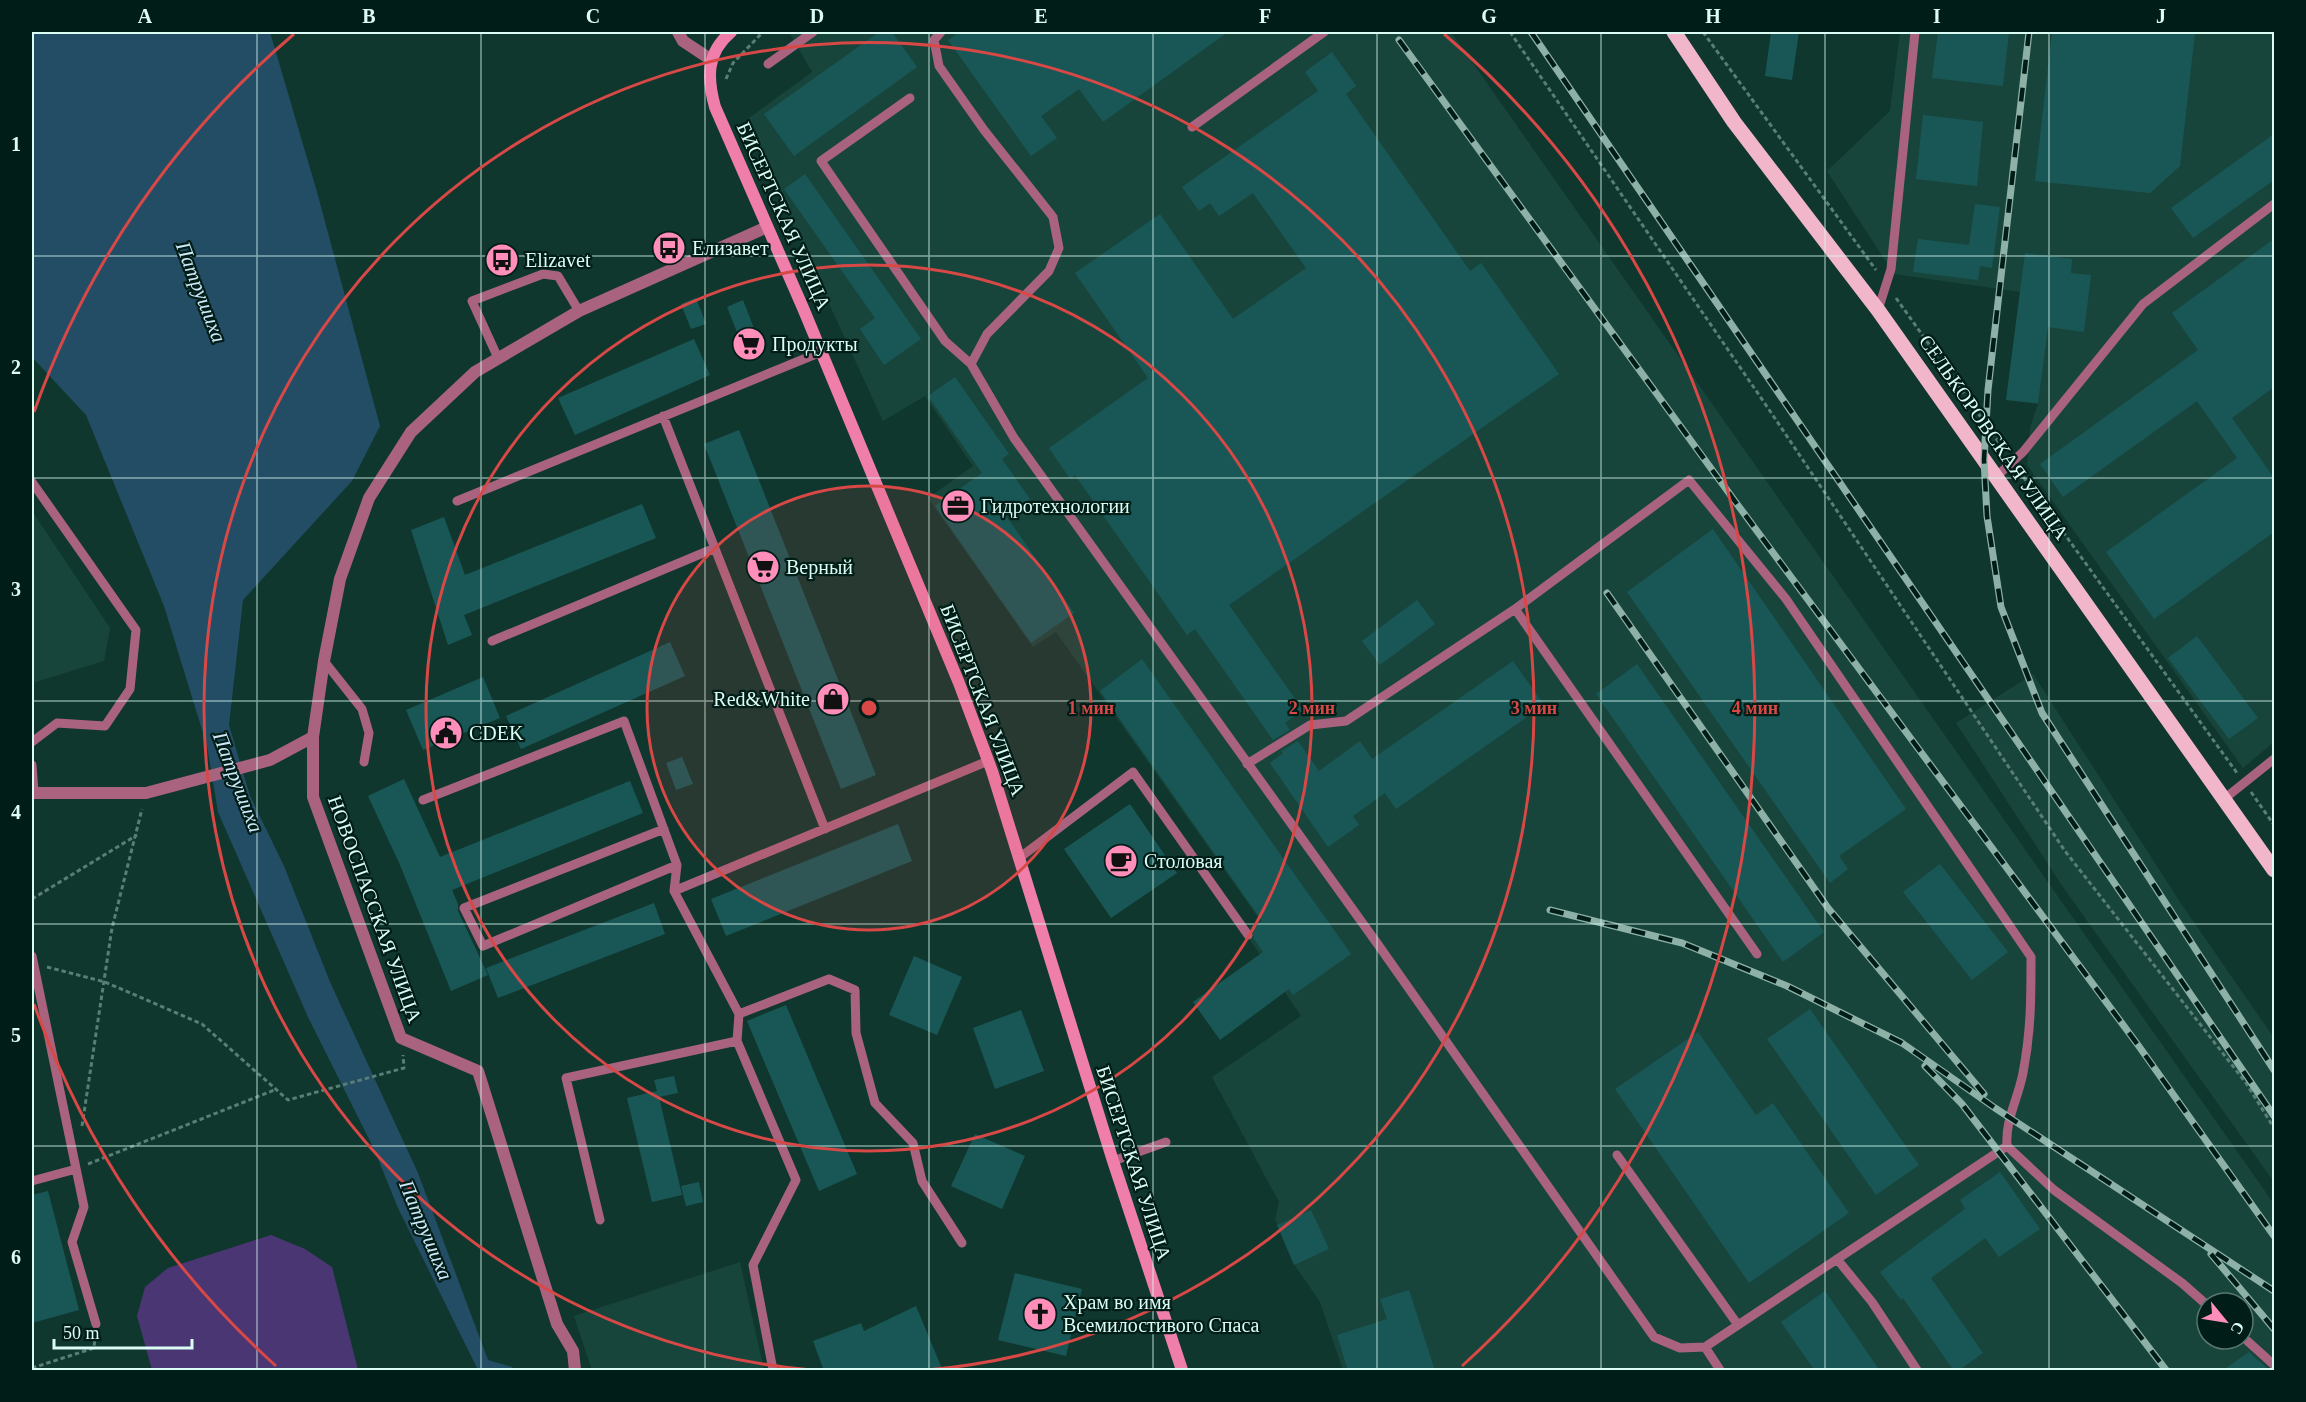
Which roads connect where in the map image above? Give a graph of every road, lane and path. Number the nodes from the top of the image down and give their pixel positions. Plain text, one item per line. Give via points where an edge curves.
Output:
1 (678, 32) edge
2 (731, 32) edge
3 (763, 32) edge
4 (813, 32) edge
5 (941, 32) edge
6 (1324, 32) edge
7 (1510, 32) edge
8 (1674, 32) edge
9 (1703, 32) edge
10 (1915, 32) edge
11 (710, 59) junction
12 (768, 64) dead end
13 (726, 87) dead end
14 (910, 98) dead end
15 (1192, 127) dead end
16 (2274, 204) edge
17 (767, 227) junction
18 (1886, 284) junction
19 (1878, 310) junction
20 (579, 311) junction
21 (821, 352) junction
22 (498, 358) junction
23 (971, 364) junction
24 (663, 416) junction
25 (2012, 462) junction
26 (1997, 476) junction
27 (32, 482) edge
28 (458, 501) dead end
29 (715, 548) junction
30 (1515, 609) junction
31 (492, 641) dead end
32 (324, 661) junction
33 (313, 737) junction
34 (32, 742) edge
35 (2274, 759) edge
36 (988, 761) junction
37 (364, 762) dead end
38 (1247, 764) junction
39 (32, 765) edge
40 (2245, 784) junction
41 (33, 793) edge
42 (146, 793) junction
43 (2224, 799) junction
44 (423, 800) dead end
45 (2274, 825) edge
46 (664, 828) junction
47 (825, 829) junction
48 (137, 835) junction
49 (1018, 859) junction
50 (677, 865) junction
51 (2274, 870) edge
52 (674, 891) junction
53 (32, 899) edge
54 (1248, 935) dead end
55 (1757, 954) dead end
56 (33, 960) edge
57 (105, 982) junction
58 (739, 1014) junction
59 (737, 1041) junction
60 (404, 1068) dead end
61 (277, 1089) junction
62 (2274, 1128) edge
63 (81, 1134) dead end
64 (1166, 1142) dead end
65 (2007, 1146) junction
66 (1617, 1155) dead end
67 (1113, 1161) junction
68 (76, 1169) junction
69 (32, 1181) edge
70 (600, 1220) dead end
71 (962, 1243) dead end
72 (1838, 1259) junction
73 (2195, 1294) edge
74 (96, 1324) joint
75 (1738, 1325) junction
76 (1705, 1347) junction
77 (2255, 1348) edge
78 (2274, 1365) edge
79 (32, 1368) edge
80 (575, 1371) edge
81 (773, 1371) edge
82 (1182, 1371) edge
83 (1720, 1371) edge
84 (1917, 1371) edge

1 - 11 street
2 - 11 main road
3 - 13 path via 733,63
4 - 12 lane
5 - 23 lane via 934,40 939,66 1053,217 1059,248 1049,271 987,334
6 - 15 lane
7 - 62 path via 2065,851 2246,1083
8 - 19 main road, СЕЛЬКОРОВСКАЯ УЛИЦА via 1734,122
9 - 18 path
10 - 18 lane via 1891,269
11 - 17 main road, БИСЕРТСКАЯ УЛИЦА via 708,83 715,107
14 - 23 lane via 821,161 945,341
16 - 25 lane via 2143,304
17 - 20 street, НОВОСПАССКАЯ УЛИЦА
17 - 21 main road, БИСЕРТСКАЯ УЛИЦА
18 - 19 lane
18 - 25 path
19 - 26 main road, СЕЛЬКОРОВСКАЯ УЛИЦА
20 - 22 street, НОВОСПАССКАЯ УЛИЦА
20 - 22 lane via 558,276 543,274 472,302
21 - 24 lane
21 - 36 main road, БИСЕРТСКАЯ УЛИЦА
22 - 32 street, НОВОСПАССКАЯ УЛИЦА via 475,372 411,432 369,498 340,579
23 - 38 lane via 1014,438
24 - 28 lane
24 - 29 lane
25 - 26 lane
25 - 40 path
26 - 43 main road, СЕЛЬКОРОВСКАЯ УЛИЦА
27 - 34 lane via 136,630 130,689 105,726 57,723
29 - 31 lane
29 - 47 lane
30 - 38 lane via 1346,721 1310,725
30 - 55 lane
30 - 65 lane via 1689,480 1786,599 2031,957 2031,1027 2022,1077 2006,1129
32 - 33 street, НОВОСПАССКАЯ УЛИЦА
32 - 37 lane via 362,709 369,733
33 - 42 street via 270,760
33 - 80 street, НОВОСПАССКАЯ УЛИЦА via 313,797 401,1038 478,1071 557,1324 573,1352
35 - 40 lane
36 - 47 lane
36 - 49 main road, БИСЕРТСКАЯ УЛИЦА
38 - 76 lane via 1654,1337 1680,1348
39 - 41 lane
40 - 43 lane
40 - 45 path
41 - 42 street
42 - 48 path
43 - 51 main road, СЕЛЬКОРОВСКАЯ УЛИЦА
44 - 46 lane via 624,721
46 - 50 lane
46 - 50 lane via 464,908 483,946
47 - 52 lane
48 - 53 path
48 - 57 path via 112,928
49 - 54 lane via 1133,772
49 - 67 main road, БИСЕРТСКАЯ УЛИЦА
50 - 52 lane
52 - 58 lane
56 - 57 path
56 - 68 lane
57 - 61 path via 202,1024
57 - 63 path
58 - 59 lane
58 - 71 lane via 828,979 855,990 856,1033 875,1103 913,1143 922,1181
59 - 70 lane via 566,1078
59 - 81 lane via 796,1180 753,1264
60 - 61 path via 288,1100
61 - 68 path
64 - 67 lane
65 - 72 lane
65 - 73 lane via 2054,1190
66 - 75 lane
67 - 82 main road, БИСЕРТСКАЯ УЛИЦА
68 - 69 lane
68 - 74 lane via 84,1207 72,1242
72 - 75 lane
72 - 84 lane
74 - 79 path via 94,1348
75 - 76 lane
76 - 83 lane
77 - 78 lane

